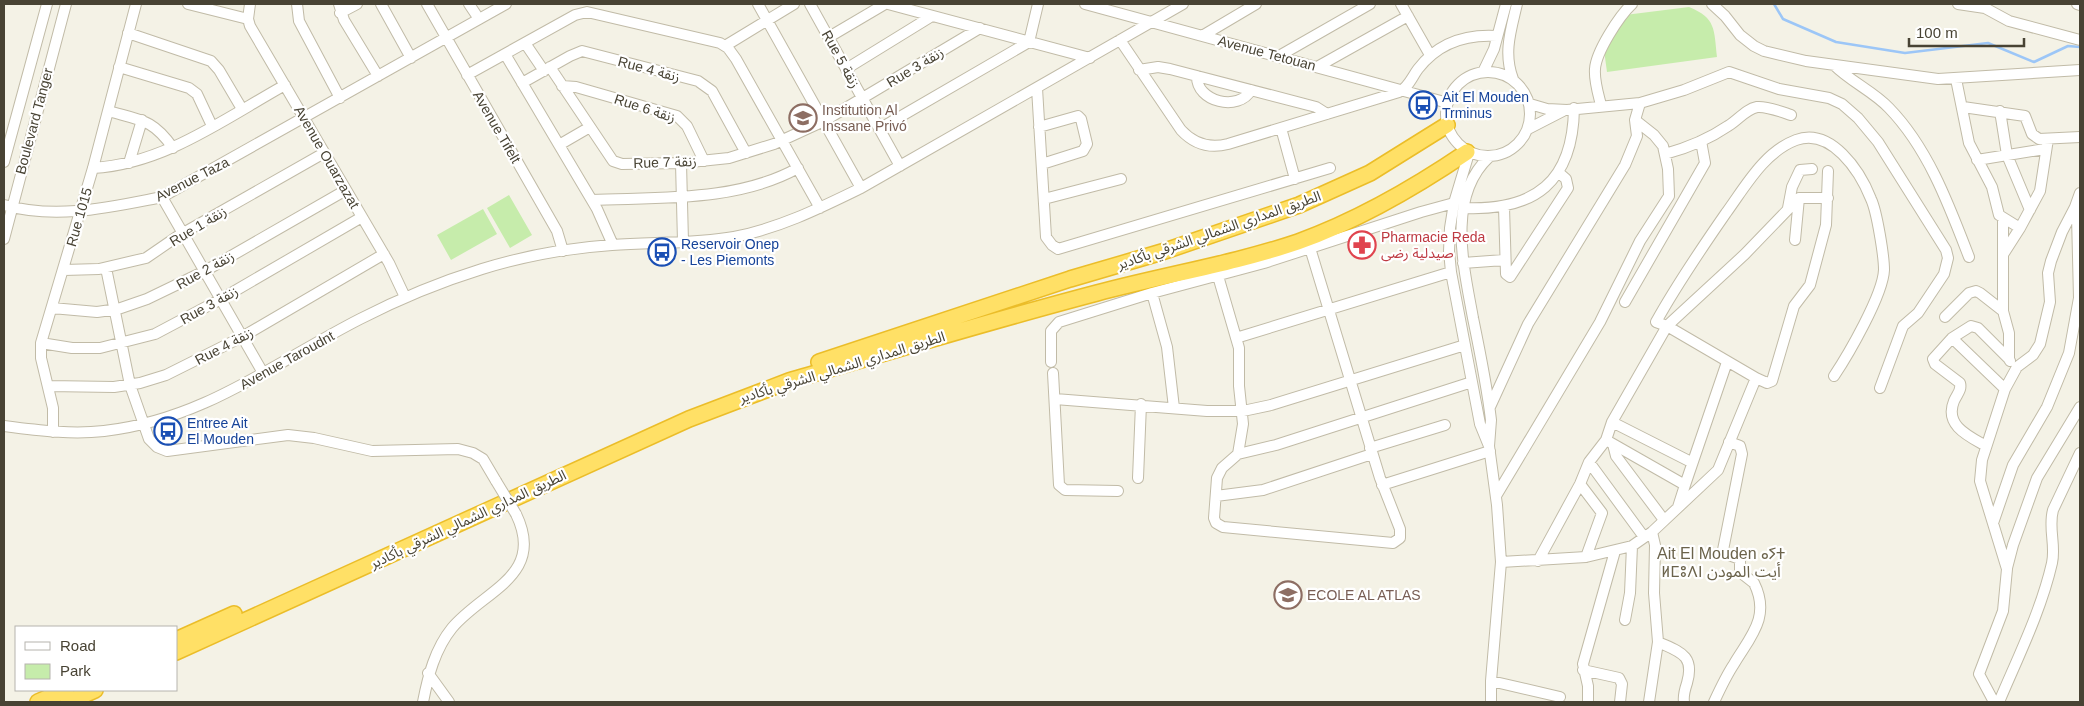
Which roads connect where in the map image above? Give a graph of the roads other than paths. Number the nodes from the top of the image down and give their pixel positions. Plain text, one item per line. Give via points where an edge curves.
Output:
1 (47, 4) edge
2 (66, 4) edge
3 (136, 4) edge
4 (188, 4) edge
5 (250, 4) edge
6 (297, 4) edge
7 (357, 4) edge
8 (381, 4) edge
9 (427, 4) edge
10 (469, 4) edge
11 (506, 4) edge
12 (758, 4) edge
13 (794, 4) edge
14 (810, 4) edge
15 (886, 4) edge
16 (1038, 4) edge
17 (1085, 4) edge
18 (1183, 4) edge
19 (1256, 4) edge
20 (1370, 4) edge
21 (1401, 4) edge
22 (1506, 4) edge
23 (1517, 4) edge
24 (1632, 4) edge
25 (1712, 4) edge
26 (1958, 4) edge
27 (908, 6) edge
28 (340, 8) edge
29 (586, 8) edge
30 (932, 16) junction
31 (1408, 16) junction
32 (248, 19) junction
33 (479, 19) junction
34 (767, 19) junction
35 (1150, 22) junction
36 (980, 28) junction
37 (128, 34) junction
38 (1202, 36) junction
39 (1497, 36) junction
40 (829, 37) junction
41 (446, 38) junction
42 (1120, 40) junction
43 (2080, 40) edge
44 (1029, 42) junction
45 (525, 43) junction
46 (724, 46) junction
47 (1494, 48) junction
48 (1507, 51) junction
49 (505, 54) junction
50 (1430, 55) junction
51 (1279, 56) junction
52 (410, 58) junction
53 (1090, 58) junction
54 (1834, 65) junction
55 (119, 67) junction
56 (1317, 67) junction
57 (547, 69) junction
58 (846, 69) junction
59 (1139, 70) junction
60 (2080, 70) edge
61 (1483, 72) junction
62 (467, 75) junction
63 (378, 76) junction
64 (1197, 76) junction
65 (1513, 79) junction
66 (1956, 79) junction
67 (522, 83) junction
68 (285, 85) junction
69 (562, 86) junction
70 (1037, 88) junction
71 (1251, 90) junction
72 (1403, 90) junction
73 (340, 98) junction
74 (863, 98) junction
75 (1448, 103) junction
76 (1640, 103) junction
77 (1530, 104) junction
78 (1601, 105) junction
79 (1963, 107) junction
80 (242, 109) junction
81 (1570, 109) junction
82 (108, 111) junction
83 (2000, 112) junction
84 (1328, 114) junction
85 (1792, 115) dead end
86 (304, 118) junction
87 (142, 120) junction
88 (1635, 120) junction
89 (824, 121) junction
90 (1447, 125) junction
91 (212, 126) junction
92 (590, 126) junction
93 (1040, 126) junction
94 (1282, 128) junction
95 (1528, 128) junction
96 (879, 129) junction
97 (2080, 137) edge
98 (783, 141) junction
99 (1701, 141) junction
100 (2047, 144) junction
101 (559, 145) junction
102 (173, 148) junction
103 (1468, 152) junction
104 (324, 153) junction
105 (746, 153) junction
106 (1665, 154) junction
107 (2007, 155) junction
108 (1489, 157) junction
109 (704, 160) junction
110 (1977, 160) junction
111 (4, 162) edge
112 (129, 163) junction
113 (681, 163) junction
114 (1042, 164) junction
115 (900, 166) junction
116 (93, 168) junction
117 (798, 168) junction
118 (1330, 168) dead end
119 (1812, 169) dead end
120 (1558, 172) junction
121 (1828, 172) dead end
122 (1122, 179) dead end
123 (1295, 179) junction
124 (861, 188) junction
125 (346, 190) junction
126 (2080, 193) edge
127 (682, 196) junction
128 (162, 197) junction
129 (1799, 198) junction
130 (1828, 198) junction
131 (1044, 199) junction
132 (592, 200) junction
133 (1454, 203) junction
134 (7, 206) edge
135 (1504, 207) junction
136 (2075, 207) junction
137 (820, 208) junction
138 (1464, 208) junction
139 (1788, 208) junction
140 (2030, 210) junction
141 (80, 212) junction
142 (362, 217) junction
143 (2003, 219) junction
144 (2020, 228) junction
145 (182, 234) junction
146 (4, 239) edge
147 (1795, 240) dead end
148 (684, 242) junction
149 (613, 245) junction
150 (1310, 248) junction
151 (563, 251) junction
152 (2004, 253) junction
153 (384, 254) junction
154 (1968, 257) dead end
155 (1504, 260) junction
156 (1463, 263) junction
157 (106, 268) junction
158 (64, 270) junction
159 (205, 271) junction
160 (1451, 272) junction
161 (1218, 276) junction
162 (1152, 293) junction
163 (405, 297) junction
164 (221, 299) junction
165 (1625, 302) dead end
166 (52, 308) junction
167 (115, 309) junction
168 (1330, 310) junction
169 (2002, 311) junction
170 (1945, 318) dead end
171 (1667, 326) junction
172 (242, 337) junction
173 (1236, 338) junction
174 (1952, 338) junction
175 (41, 343) junction
176 (121, 344) junction
177 (1465, 345) junction
178 (2009, 359) junction
179 (1052, 362) dead end
180 (1727, 362) junction
181 (2017, 367) junction
182 (263, 373) junction
183 (1053, 373) dead end
184 (1834, 376) dead end
185 (1756, 378) junction
186 (1351, 380) junction
187 (1472, 382) junction
188 (130, 384) junction
189 (48, 386) junction
190 (1880, 388) dead end
191 (2005, 389) junction
192 (1055, 399) junction
193 (1142, 404) junction
194 (1490, 407) junction
195 (2080, 407) edge
196 (1174, 408) junction
197 (1243, 410) junction
198 (1362, 418) junction
199 (1491, 420) junction
200 (1612, 422) junction
201 (145, 424) junction
202 (1480, 424) junction
203 (1445, 425) dead end
204 (4, 426) edge
205 (53, 432) junction
206 (1610, 442) junction
207 (1729, 442) junction
208 (1986, 446) junction
209 (1489, 448) junction
210 (1371, 451) junction
211 (2080, 453) edge
212 (1238, 454) junction
213 (1589, 462) junction
214 (1692, 462) junction
215 (1138, 478) dead end
216 (1580, 484) junction
217 (1382, 485) junction
218 (1685, 485) junction
219 (1118, 491) dead end
220 (1216, 496) junction
221 (1496, 496) junction
222 (1678, 508) junction
223 (1664, 520) junction
224 (1993, 523) junction
225 (1648, 534) junction
226 (1632, 546) junction
227 (1615, 551) junction
228 (1586, 557) junction
229 (1538, 561) junction
230 (1501, 562) junction
231 (2007, 569) junction
232 (1624, 620) dead end
233 (178, 639) edge
234 (1658, 642) junction
235 (178, 651) edge
236 (1583, 670) junction
237 (428, 673) junction
238 (1490, 681) junction
239 (64, 691) edge
240 (93, 691) edge
241 (1560, 697) dead end
242 (38, 702) edge
243 (68, 702) edge
244 (422, 702) edge
245 (449, 702) edge
246 (1491, 702) edge
247 (1588, 702) edge
248 (1620, 702) edge
249 (1649, 702) edge
250 (1684, 702) edge
251 (1714, 702) edge
252 (1994, 702) edge
253 (1999, 702) edge

1 - 111 street, Boulevard Tanger
2 - 134 street, Boulevard Tanger
3 - 37 street, Rue 1015
4 - 32 street
5 - 32 street
6 - 73 street via 299,21
7 - 28 street
8 - 52 street
9 - 41 street, Avenue Tifelt
10 - 33 street
11 - 33 street, Avenue Taza
12 - 34 street
13 - 34 street
14 - 40 street, Rue 5 زنقة
15 - 27 street
15 - 40 street
16 - 44 street
17 - 35 street, Avenue Tetouan
18 - 35 street, Avenue Taroudnt
19 - 38 street
20 - 51 street
21 - 31 street
22 - 39 street
23 - 48 street
24 - 78 street via 1620,18 1596,61 1595,77
25 - 54 street via 1746,40 1764,51
26 - 43 street via 1985,8 2009,21
27 - 30 street
28 - 63 street
29 - 45 street
29 - 46 street
30 - 36 street
30 - 58 street
31 - 50 street
31 - 56 street
32 - 68 street, Avenue Ouarzazat
33 - 41 street, Avenue Taza
34 - 46 street
34 - 89 street
35 - 38 street, Avenue Tetouan
35 - 42 street, Avenue Taroudnt
36 - 44 street
36 - 74 street, Rue 3 زنقة
37 - 55 street, Rue 1015
37 - 80 street via 211,61
38 - 51 street, Avenue Tetouan
39 - 47 street
39 - 50 street via 1462,38
40 - 58 street, Rue 5 زنقة
41 - 52 street, Avenue Taza
41 - 62 street, Avenue Tifelt
42 - 53 street, Avenue Taroudnt
42 - 59 street
44 - 53 street
44 - 96 street
45 - 49 street
45 - 57 street, Rue 7 زنقة
46 - 98 street via 734,55
47 - 48 street
47 - 61 street
48 - 65 street
49 - 62 street
49 - 67 street
50 - 72 street
51 - 56 street, Avenue Tetouan
52 - 63 street, Avenue Taza
53 - 70 street, Avenue Taroudnt
54 - 66 street
54 - 154 street via 1887,106 1907,127 1920,147
55 - 82 street, Rue 1015
55 - 91 street via 189,88 197,94
56 - 72 street, Avenue Tetouan
57 - 67 street, Rue 4 زنقة
57 - 69 street, Rue 7 زنقة
57 - 105 street, Rue 4 زنقة via 574,53 585,52 698,82 712,92
58 - 74 street, Rue 5 زنقة
59 - 64 street via 1164,68
59 - 94 street via 1181,130 1200,144 1222,145
60 - 66 street
61 - 65 street via 1499,73
61 - 75 street via 1461,82
62 - 151 street, Avenue Tifelt via 557,231
63 - 73 street, Avenue Taza
64 - 71 street
64 - 71 street via 1204,95 1226,102 1246,97
65 - 77 street
66 - 79 street
67 - 101 street
68 - 80 street
68 - 86 street, Avenue Ouarzazat
69 - 92 street, Rue 7 زنقة
69 - 109 street, Rue 6 زنقة via 576,87 677,116 687,126
70 - 93 street
70 - 115 street, Avenue Taroudnt
71 - 84 street via 1316,107
72 - 75 street, Avenue Tetouan
72 - 84 street
73 - 86 street, Avenue Taza
74 - 89 street, Rue 3 زنقة
74 - 96 street, Rue 5 زنقة
75 - 90 street
76 - 78 street
76 - 88 street
76 - 190 street via 1729,72 1779,89 1829,98 1842,104 1868,127 1948,258 1940,282 1918,314 1903,326
77 - 81 street via 1547,109
77 - 95 street
78 - 81 street
79 - 83 street
79 - 110 street via 1969,143
80 - 91 street
81 - 95 street
81 - 120 street via 1571,141
82 - 87 street
82 - 116 street, Rue 1015
83 - 100 street via 2025,116 2035,137
83 - 107 street
84 - 94 street
85 - 99 street via 1760,107 1752,109
86 - 104 street, Avenue Ouarzazat
86 - 128 street, Avenue Taza
87 - 102 street via 160,130
87 - 112 street
88 - 106 street via 1654,135
88 - 194 street via 1637,136 1625,165 1528,324
89 - 98 street, Rue 7 زنقة
89 - 124 street
90 - 103 street via 1454,140
90 - 233 highway, الطريق المداري الشمالي الشرقي بأكادير via 1370,173 1299,205 715,397
91 - 102 street
92 - 101 street
92 - 113 street, Rue 7 زنقة via 615,162
93 - 114 street
93 - 114 street via 1078,116 1082,119 1087,144 1083,151
94 - 123 street
95 - 108 street via 1524,138 1513,149 1500,156
96 - 115 street, Rue 5 زنقة
97 - 100 street
98 - 105 street, Rue 7 زنقة
98 - 117 street
99 - 106 street
99 - 165 street via 1705,163
100 - 107 street
100 - 140 street via 2040,191
101 - 132 street
102 - 112 street
103 - 108 street
103 - 133 street
103 - 235 highway, الطريق المداري الشمالي الشرقي بأكادير via 1381,206 1298,242 1026,312 743,396
104 - 125 street, Avenue Ouarzazat
104 - 145 street, Rue 1 زنقة
105 - 109 street, Rue 7 زنقة
106 - 221 street via 1669,196 1640,241 1600,322
107 - 110 street
107 - 140 street
108 - 138 street via 1472,181
109 - 113 street, Rue 7 زنقة
110 - 143 street via 1992,187
112 - 116 street
113 - 127 street
114 - 131 street
115 - 124 street, Avenue Taroudnt
116 - 141 street, Rue 1015
117 - 127 street via 750,186
117 - 137 street
118 - 123 street
119 - 139 street via 1800,170 1792,187
120 - 135 street via 1532,198
120 - 155 street via 1566,179 1568,188 1510,277 1506,274
121 - 130 street
122 - 131 street
123 - 131 street via 1061,249 1052,246 1046,238
124 - 137 street, Avenue Taroudnt
125 - 142 street, Avenue Ouarzazat
125 - 159 street, Rue 2 زنقة
126 - 136 street
127 - 132 street
127 - 148 street
128 - 141 street, Avenue Taza
128 - 145 street
129 - 130 street
129 - 139 street
129 - 147 street
130 - 185 street via 1826,225 1810,285 1794,306 1772,381 1767,383
132 - 149 street
133 - 150 street
133 - 160 street via 1449,240
134 - 141 street, Avenue Taza via 56,213
134 - 146 street, Boulevard Tanger
135 - 138 street
135 - 155 street
136 - 181 street via 2050,261 2050,302 2040,344 2033,355
136 - 224 street via 2078,298 2069,353 2047,407 2013,465
137 - 148 street, Avenue Taroudnt via 756,232
138 - 156 street
139 - 171 street via 1745,254
140 - 144 street
141 - 158 street, Rue 1015
142 - 153 street, Avenue Ouarzazat
142 - 164 street, Rue 3 زنقة
143 - 144 street
143 - 152 street
144 - 152 street
145 - 157 street, Rue 1 زنقة via 146,258
145 - 159 street
148 - 149 street, Avenue Taroudnt
149 - 151 street, Avenue Taroudnt
150 - 161 street
150 - 168 street
151 - 163 street, Avenue Taroudnt via 483,269
152 - 169 street
153 - 163 street, Avenue Ouarzazat
153 - 172 street, Rue 4 زنقة
155 - 156 street
156 - 194 street
157 - 158 street, Rue 1 زنقة
157 - 167 street
158 - 166 street, Rue 1015
159 - 164 street
159 - 167 street, Rue 2 زنقة via 147,300
160 - 168 street
160 - 177 street
161 - 162 street
161 - 173 street
162 - 179 street via 1056,324 1051,331
162 - 196 street via 1167,348
163 - 182 street, Avenue Taroudnt
164 - 172 street
164 - 176 street, Rue 3 زنقة via 167,328
166 - 167 street, Rue 2 زنقة via 87,312
166 - 175 street, Rue 1015
167 - 176 street
168 - 173 street
168 - 186 street
169 - 170 street via 1980,293 1972,291
169 - 178 street via 2009,333
171 - 180 street
171 - 184 street via 1656,322 1686,270 1746,184 1780,148 1812,137 1836,146 1872,200 1884,271 1874,301
171 - 200 street
172 - 182 street
172 - 188 street, Rue 4 زنقة via 172,372
173 - 197 street via 1240,353 1239,386
174 - 178 street via 1975,326
174 - 191 street
174 - 208 street via 1934,356 1933,362 1960,383 1951,411 1952,421 1965,434
175 - 176 street, Rue 3 زنقة via 86,348
175 - 189 street, Rue 1015
176 - 188 street
177 - 186 street
177 - 187 street
178 - 181 street
180 - 185 street
180 - 214 street
181 - 191 street
182 - 201 street, Avenue Taroudnt via 203,406
183 - 192 street
185 - 207 street
186 - 197 street via 1264,407
186 - 198 street
187 - 198 street
187 - 202 street
188 - 189 street, Rue 4 زنقة
188 - 201 street
189 - 205 street, Rue 1015 via 53,408
191 - 208 street
192 - 193 street
192 - 219 street via 1059,485 1065,490
193 - 196 street
193 - 215 street
194 - 199 street
195 - 231 street via 2038,478
196 - 197 street
197 - 212 street
198 - 210 street
198 - 212 street
199 - 202 street via 1488,424
199 - 209 street
200 - 206 street
200 - 214 street
201 - 205 street, Avenue Taroudnt via 98,432
201 - 237 street, bridge via 152,443 167,451 288,435 372,452 463,450 483,459 522,527 523,556 518,567 495,591 454,626
202 - 209 street
203 - 210 street
204 - 205 street, Avenue Taroudnt
206 - 213 street
206 - 218 street
206 - 223 street via 1616,456
207 - 222 street via 1718,470
207 - 251 street via 1740,446 1742,454 1723,550 1740,559 1740,572 1754,583 1760,609 1755,634
208 - 224 street via 1980,481
209 - 217 street
209 - 221 street
210 - 217 street
210 - 220 street via 1263,490
211 - 253 street via 2050,519 2053,553 2050,570 2024,645
212 - 220 street via 1220,470
213 - 216 street
213 - 225 street
214 - 218 street
216 - 228 street via 1602,512
216 - 229 street
217 - 220 street via 1401,532 1400,538 1393,543 1220,526 1214,518
218 - 222 street
221 - 230 street
222 - 223 street
223 - 225 street
224 - 231 street
225 - 226 street
225 - 234 street via 1655,545
226 - 227 street
226 - 232 street via 1630,592
227 - 228 street
227 - 236 street
228 - 229 street
229 - 230 street
230 - 238 street
231 - 252 street via 2003,612 1979,674
234 - 249 street
234 - 250 street via 1688,660 1690,668
236 - 247 street
236 - 248 street via 1619,678 1622,684
237 - 244 street
237 - 245 street
238 - 241 street
238 - 246 street
239 - 242 highway
240 - 243 highway

